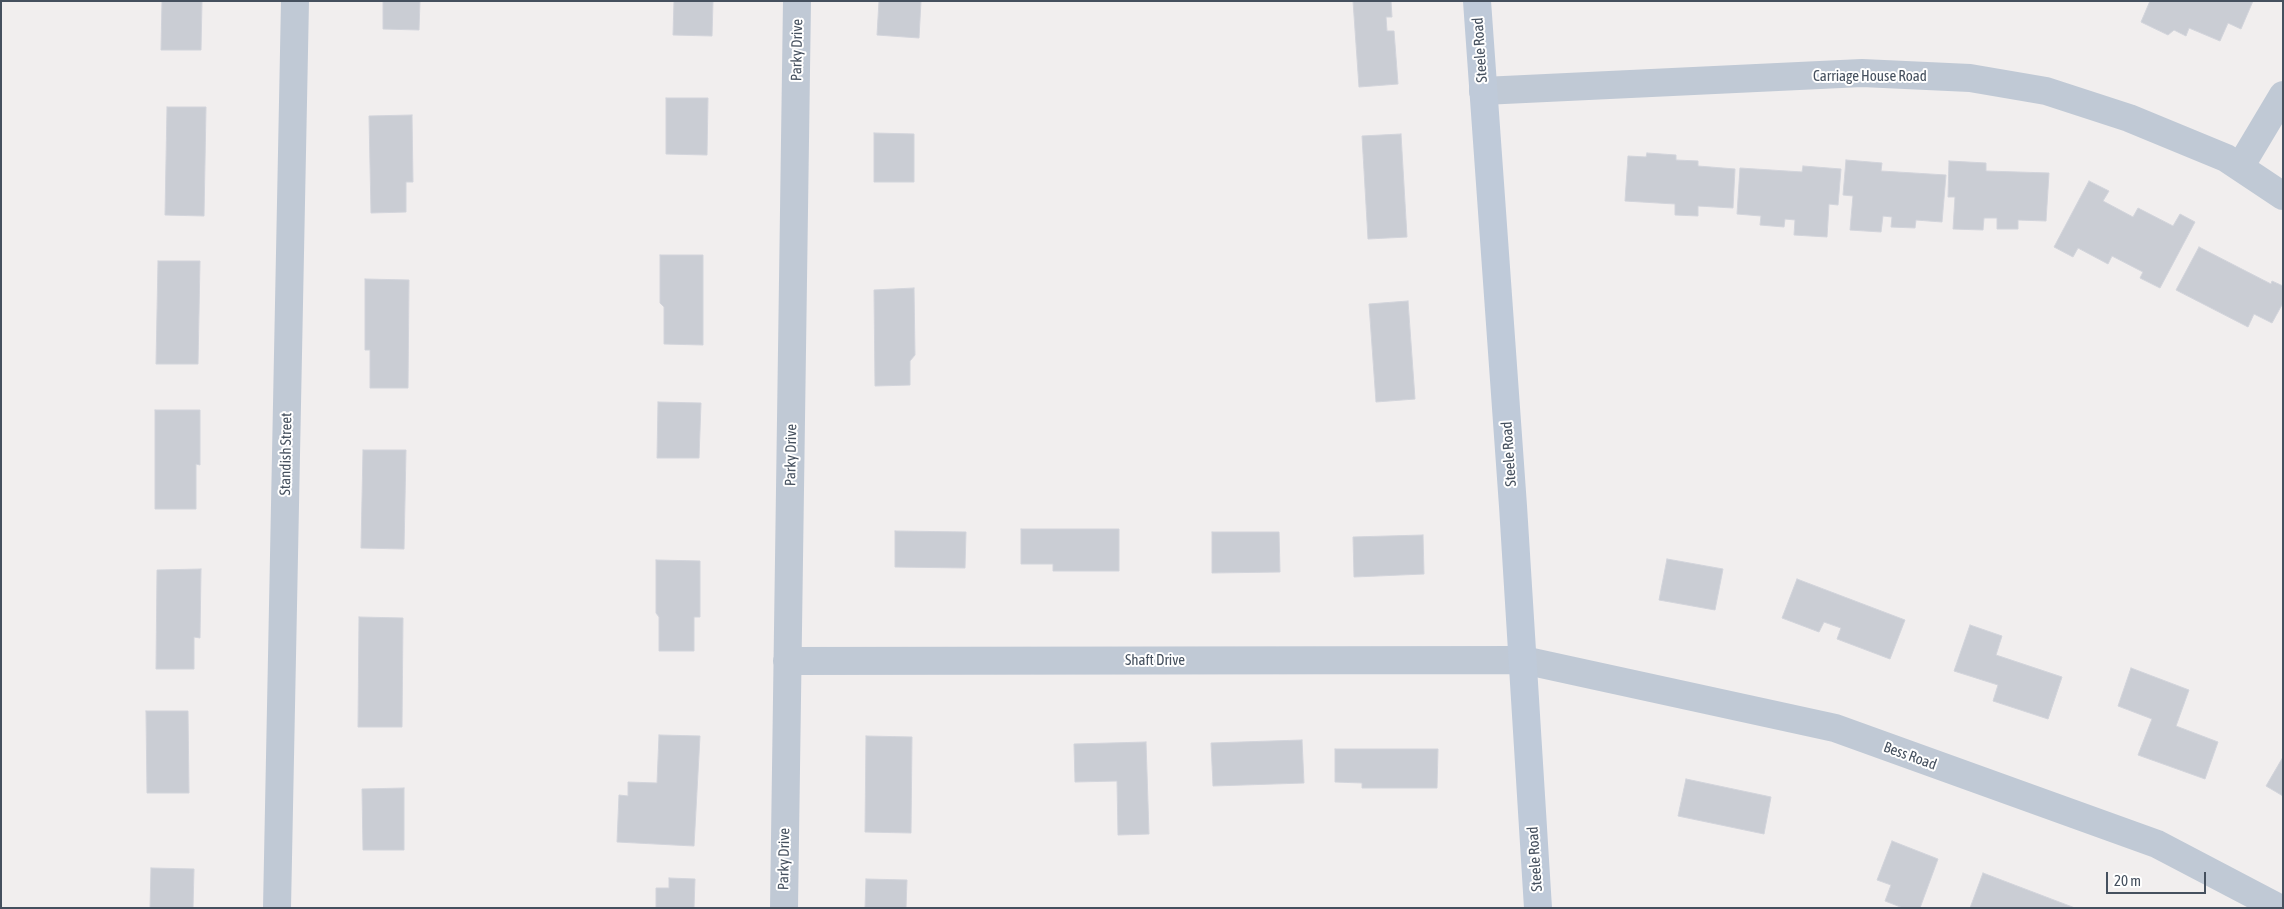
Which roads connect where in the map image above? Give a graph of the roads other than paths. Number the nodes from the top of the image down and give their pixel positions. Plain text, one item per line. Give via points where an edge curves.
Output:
1 (295, 1) edge
2 (798, 1) edge
3 (1477, 1) edge
4 (1483, 91) junction
5 (2283, 95) edge
6 (2240, 167) junction
7 (2283, 196) edge
8 (1522, 660) junction
9 (788, 661) junction
10 (277, 908) edge
11 (784, 908) edge
12 (1538, 908) edge
13 (2279, 908) edge

1 - 10 street, Standish Street
2 - 9 street, Parky Drive
3 - 4 street, Steele Road
4 - 6 street, Carriage House Road via 1862,73 1970,78 2046,90 2129,118 2226,158
4 - 8 street, Steele Road
5 - 6 street
6 - 7 street, Carriage House Road
8 - 9 street, Shaft Drive
8 - 12 street, Steele Road
8 - 13 street, Bess Road via 1835,728 2157,844
9 - 11 street, Parky Drive

